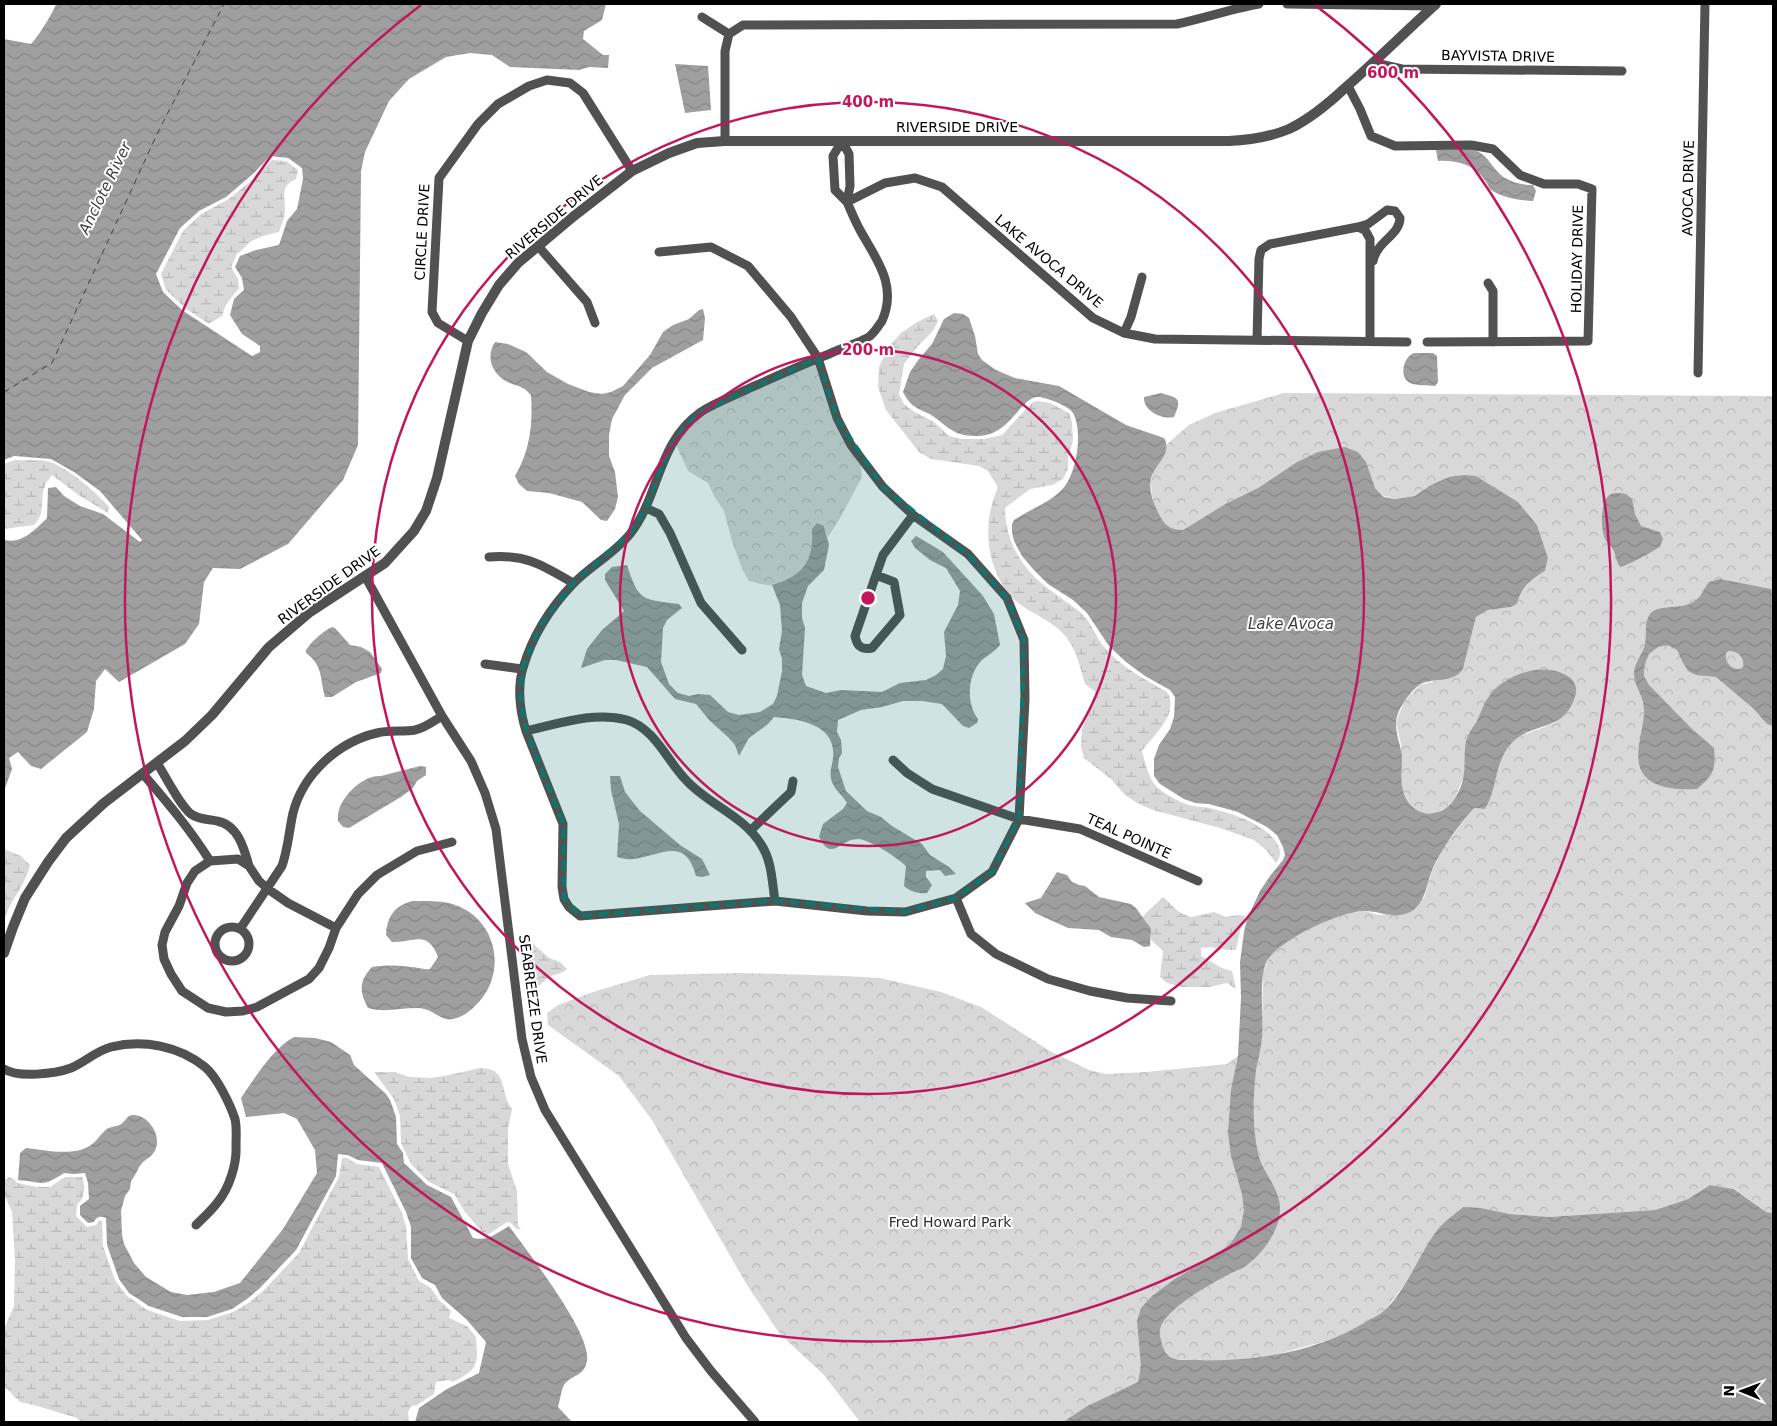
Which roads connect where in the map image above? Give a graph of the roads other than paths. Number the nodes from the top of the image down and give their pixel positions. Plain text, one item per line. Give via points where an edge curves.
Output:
1 (1258, 4) edge
2 (1288, 4) edge
3 (1705, 4) edge
4 (1435, 5) edge
5 (702, 18) dead end
6 (729, 34) junction
7 (1375, 63) junction
8 (1622, 71) dead end
9 (1348, 86) junction
10 (725, 141) junction
11 (842, 141) junction
12 (632, 172) junction
13 (847, 202) junction
14 (1358, 227) junction
15 (538, 246) junction
16 (659, 252) dead end
17 (1370, 274) junction
18 (1142, 277) dead end
19 (1488, 283) dead end
20 (595, 323) dead end
21 (1124, 333) junction
22 (1257, 340) junction
23 (468, 341) junction
24 (1370, 341) junction
25 (1407, 342) dead end
26 (1427, 342) dead end
27 (1493, 342) junction
28 (818, 358) junction
29 (1698, 373) dead end
30 (646, 508) junction
31 (913, 515) junction
32 (489, 557) dead end
33 (876, 575) junction
34 (364, 576) junction
35 (573, 583) junction
36 (742, 650) dead end
37 (485, 664) dead end
38 (522, 669) junction
39 (442, 716) junction
40 (526, 731) junction
41 (893, 760) dead end
42 (157, 762) junction
43 (143, 774) junction
44 (793, 781) dead end
45 (1019, 819) junction
46 (751, 830) junction
47 (452, 842) dead end
48 (210, 861) junction
49 (249, 866) junction
50 (1198, 881) dead end
51 (268, 889) junction
52 (956, 898) junction
53 (774, 901) junction
54 (336, 928) junction
55 (240, 929) dead end
56 (4, 953) edge
57 (1171, 1001) dead end
58 (4, 1069) edge
59 (196, 1225) dead end
60 (755, 1422) edge

1 - 6 street via 1176,24 743,24
2 - 4 street
3 - 29 street, AVOCA DRIVE
4 - 7 street, RIVERSIDE DRIVE
5 - 6 street
6 - 10 street via 725,51
7 - 8 street, BAYVISTA DRIVE via 1402,69
7 - 9 street, RIVERSIDE DRIVE
9 - 11 street, RIVERSIDE DRIVE via 1327,105 1290,128 1250,140
9 - 27 street, HOLIDAY DRIVE via 1371,136 1394,146 1472,145 1493,149 1520,175 1544,184 1578,184 1592,189 1588,341
10 - 11 street, RIVERSIDE DRIVE
10 - 12 street, RIVERSIDE DRIVE via 697,143
11 - 13 street via 849,154
11 - 13 street via 833,156 835,190
12 - 15 street, RIVERSIDE DRIVE
12 - 23 street, CIRCLE DRIVE via 583,93 564,81 547,80 529,86 498,104 478,124 439,178 432,312 438,323
13 - 21 street, LAKE AVOCA DRIVE via 885,183 915,178 942,187 1093,318
13 - 28 street via 886,279 886,310 870,336
14 - 17 street via 1365,230 1370,239
14 - 17 street via 1387,210 1395,211 1400,218 1398,229 1376,251
14 - 22 street via 1270,244 1261,250
15 - 20 street via 587,302
15 - 23 street, RIVERSIDE DRIVE via 499,285
16 - 28 street via 711,247 748,266 790,317
17 - 24 street
18 - 21 street
19 - 27 street via 1493,292
21 - 22 street, LAKE AVOCA DRIVE via 1155,339
22 - 24 street, LAKE AVOCA DRIVE
23 - 34 street, RIVERSIDE DRIVE via 437,478 426,511 400,548 385,563
24 - 25 street
26 - 27 street, HOLIDAY DRIVE
28 - 30 street via 711,407 685,425 668,450
28 - 31 street via 837,418 851,445 883,487
30 - 35 street via 629,534
30 - 36 street via 659,514 670,533 701,604
31 - 33 street via 883,555
31 - 45 street via 968,554 1001,591 1024,640 1025,699
32 - 35 street via 507,556 537,562
33 - 33 street via 855,636 861,648 866,649 872,648 900,615 894,582
34 - 39 street, SEABREEZE DRIVE
34 - 42 street, RIVERSIDE DRIVE via 310,612 269,647 212,715
35 - 38 street via 541,624
37 - 38 street
38 - 40 street via 520,699
39 - 51 street via 414,730 378,732 352,741 334,753 304,787 293,812 286,855
39 - 60 street, SEABREEZE DRIVE via 471,762 496,829 522,1039 531,1077 545,1110 686,1338
40 - 46 street via 582,718 628,720 653,739 701,795
40 - 53 street via 563,824 564,900 580,916
41 - 45 street, TEAL POINTE via 932,789
42 - 43 street, RIVERSIDE DRIVE
42 - 49 street via 190,814 227,824 234,830
43 - 48 street via 174,810
43 - 56 street, RIVERSIDE DRIVE via 104,803 66,838 25,898
44 - 46 street via 791,792
45 - 50 street, TEAL POINTE via 1080,828
45 - 52 street via 992,872
46 - 53 street via 769,861
47 - 54 street via 417,851 377,875 358,894
48 - 49 street via 238,860
48 - 54 street via 195,871 187,883 162,945 164,959 182,990 208,1008 226,1012 258,1007 309,979 319,968
49 - 51 street
51 - 54 street
51 - 55 street
52 - 53 street via 906,912
52 - 57 street via 971,934 996,954 1040,975 1090,991
58 - 59 street via 15,1074 54,1073 72,1068 110,1048 135,1043 158,1045 183,1053 206,1068 224,1093 235,1120 236,1151 229,1181 218,1202

